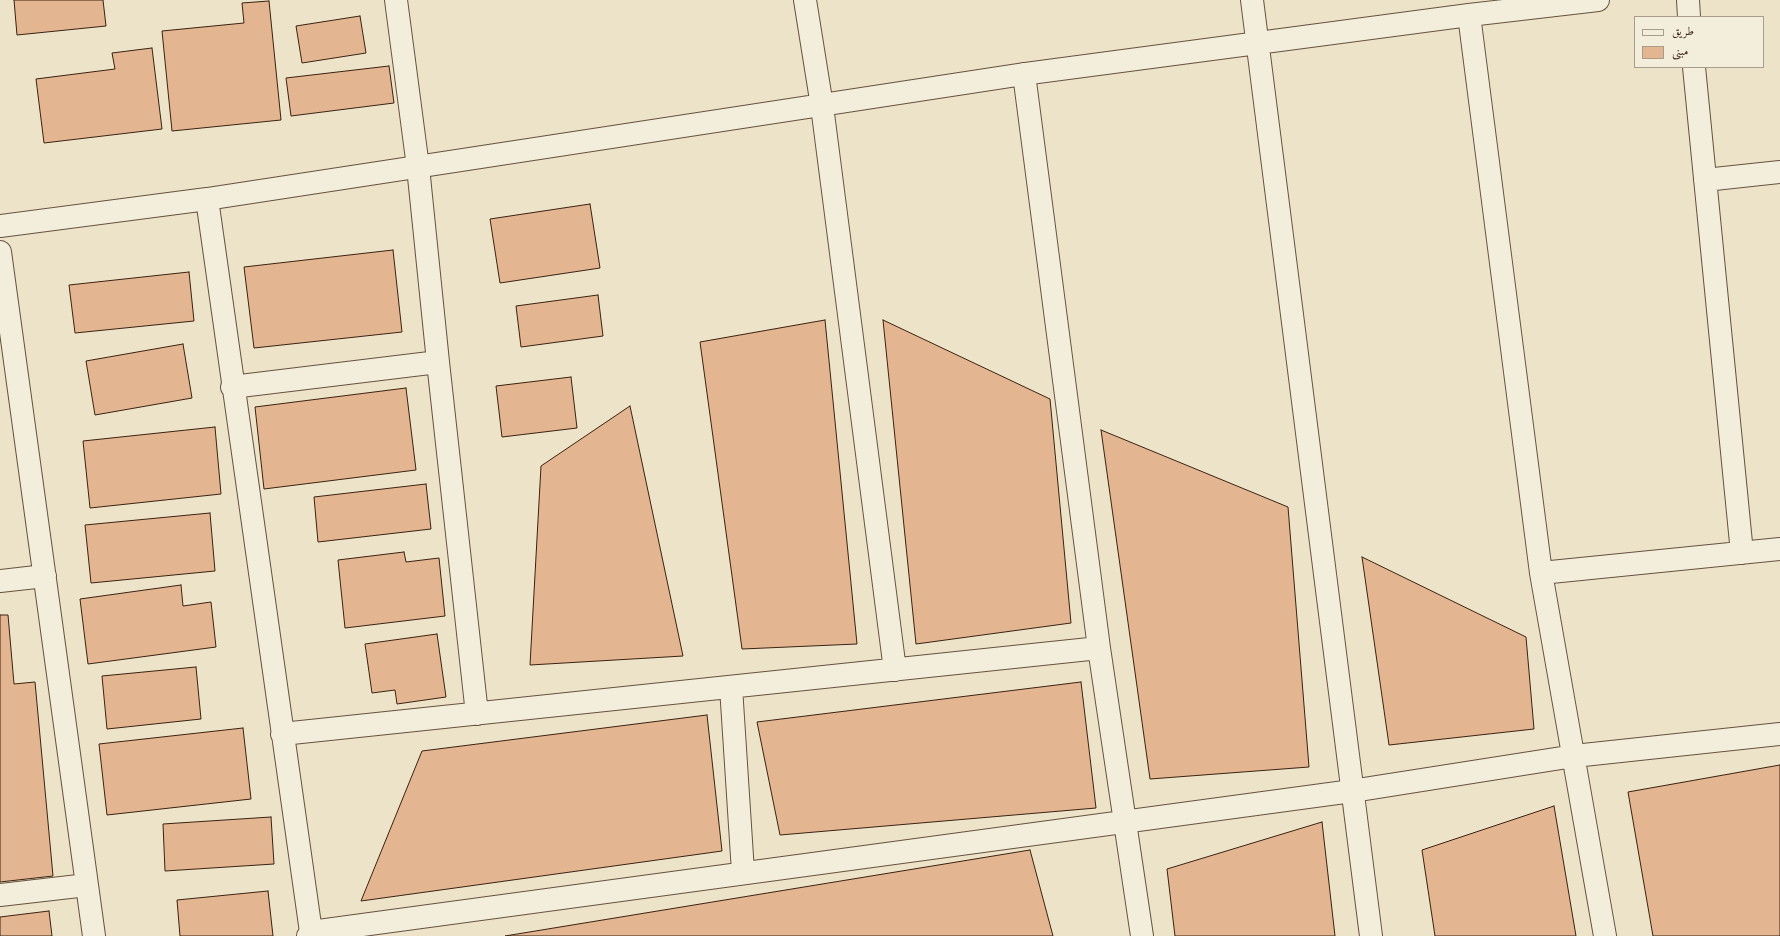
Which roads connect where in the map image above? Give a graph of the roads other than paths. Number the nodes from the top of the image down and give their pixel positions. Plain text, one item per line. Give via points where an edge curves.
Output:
1 (396, 0) edge
2 (805, 0) edge
3 (1252, 0) edge
4 (1598, 0) edge
5 (1688, 0) edge
6 (1468, 15) junction
7 (1689, 16) edge
8 (1258, 43) junction
9 (1694, 68) edge
10 (1024, 74) junction
11 (822, 106) junction
12 (418, 167) junction
13 (1780, 172) edge
14 (1705, 180) junction
15 (207, 199) junction
16 (0, 226) edge
17 (0, 252) edge
18 (438, 362) junction
19 (232, 387) junction
20 (1780, 549) edge
21 (1742, 553) junction
22 (1541, 573) junction
23 (45, 576) junction
24 (0, 581) edge
25 (1099, 648) junction
26 (895, 670) junction
27 (731, 687) junction
28 (477, 714) junction
29 (282, 734) junction
30 (1780, 734) edge
31 (1574, 756) junction
32 (1352, 791) junction
33 (1126, 820) junction
34 (743, 872) junction
35 (87, 885) junction
36 (0, 895) edge
37 (309, 934) edge
38 (94, 936) edge
39 (1142, 936) edge
40 (1371, 936) edge
41 (1605, 936) edge

1 - 12 street
2 - 11 street
3 - 8 street
4 - 6 street
5 - 7 street
6 - 8 street
6 - 22 street
8 - 10 street
8 - 32 street
9 - 14 street
10 - 11 street
10 - 25 street
11 - 12 street
11 - 26 street
12 - 15 street
12 - 18 street
13 - 14 street
14 - 21 street
15 - 16 street
15 - 19 street
17 - 23 street
18 - 19 street
18 - 28 street
19 - 29 street
20 - 21 street
21 - 22 street
22 - 31 street
23 - 24 street
23 - 35 street
25 - 26 street
25 - 33 street
26 - 27 street
27 - 28 street
27 - 34 street
28 - 29 street
29 - 37 street
30 - 31 street
31 - 32 street
31 - 41 street
32 - 33 street
32 - 40 street
33 - 34 street
33 - 39 street
34 - 37 street
35 - 36 street
35 - 38 street

